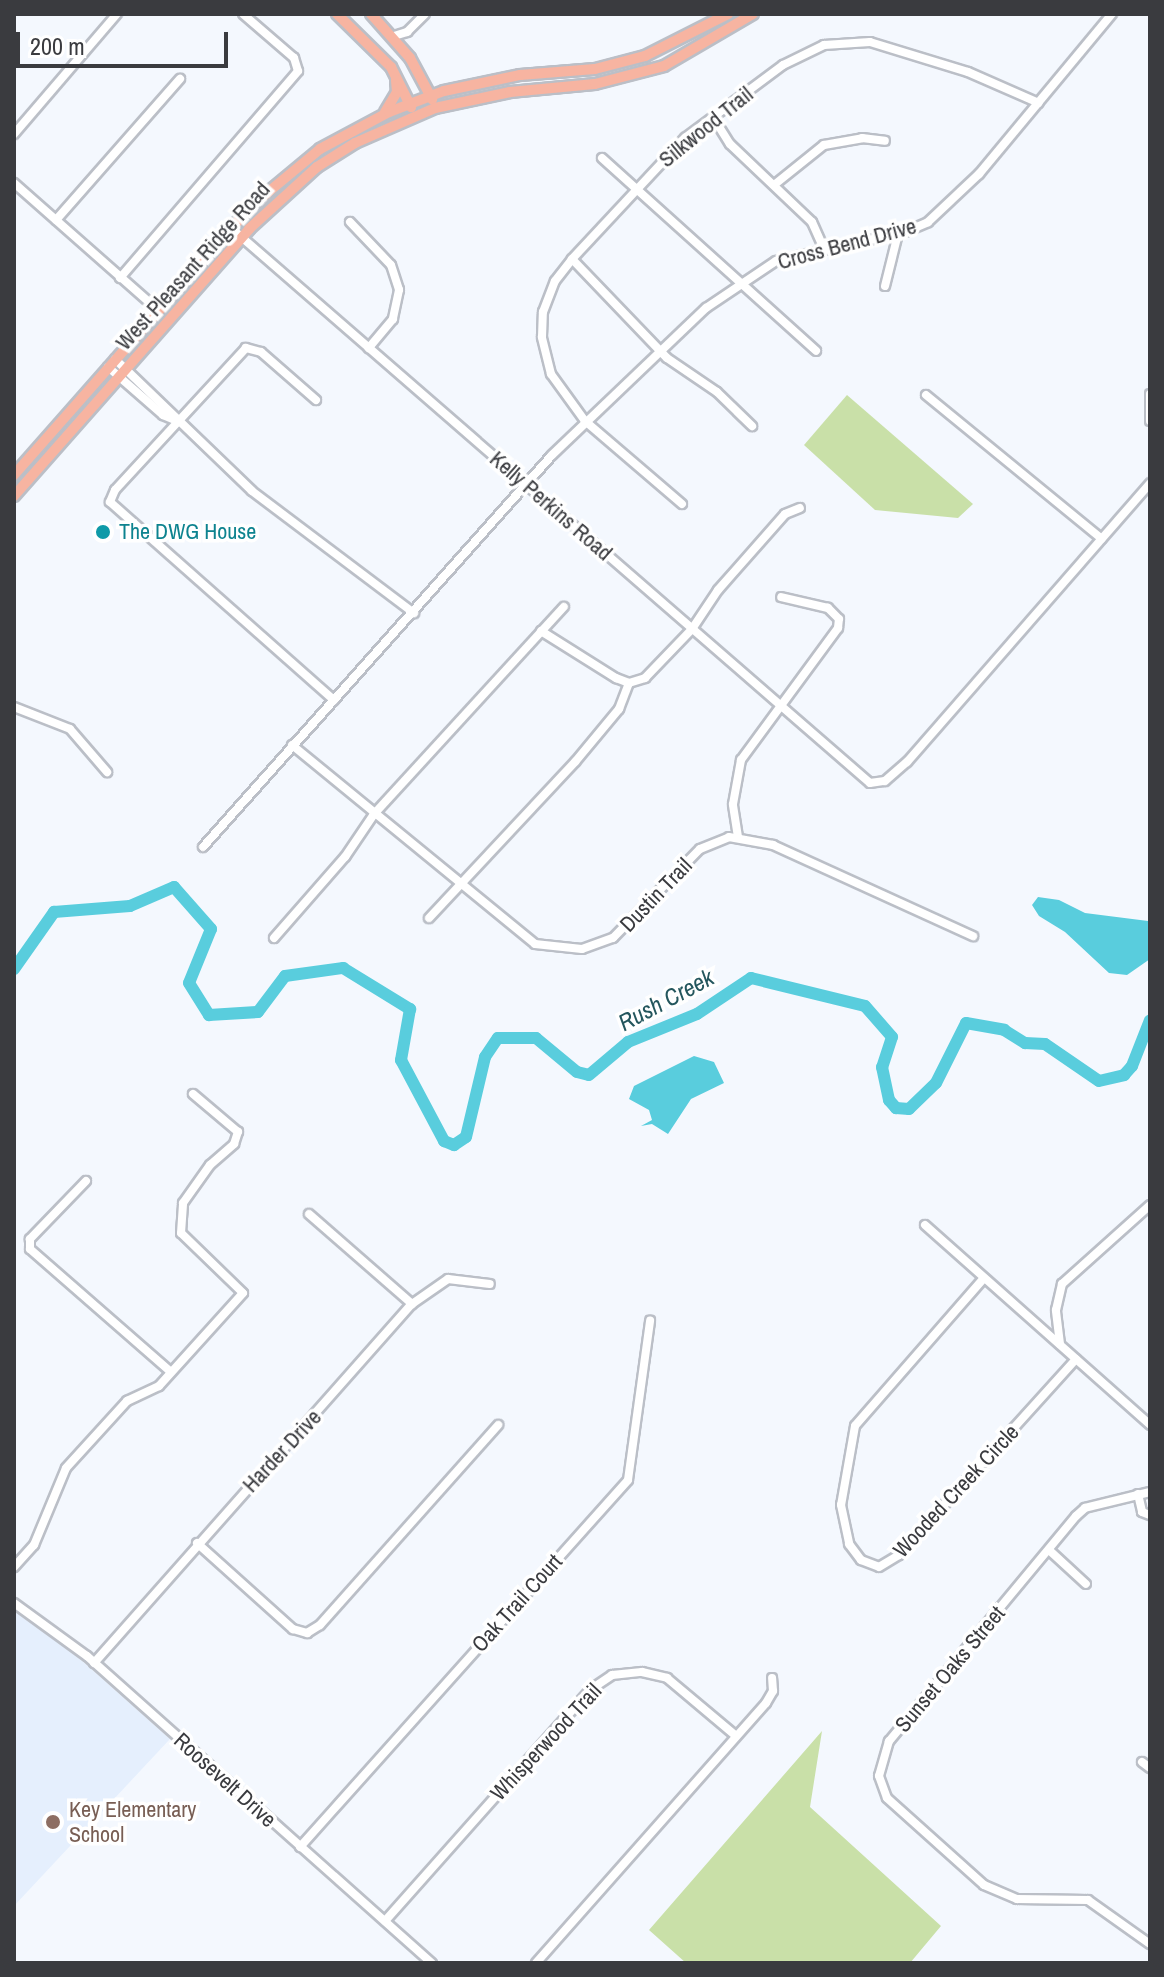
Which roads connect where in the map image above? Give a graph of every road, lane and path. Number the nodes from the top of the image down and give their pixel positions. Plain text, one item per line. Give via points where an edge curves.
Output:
1 (117, 14) edge
2 (243, 14) edge
3 (337, 14) edge
4 (371, 14) edge
5 (425, 14) edge
6 (728, 14) edge
7 (753, 14) edge
8 (1112, 14) edge
9 (394, 36) junction
10 (391, 67) junction
11 (420, 75) junction
12 (180, 79) dead end
13 (458, 88) junction
14 (431, 96) junction
15 (410, 103) junction
16 (1039, 103) junction
17 (435, 108) junction
18 (382, 115) junction
19 (415, 116) junction
20 (713, 117) junction
21 (14, 134) edge
22 (885, 141) dead end
23 (602, 158) dead end
24 (14, 183) edge
25 (774, 185) junction
26 (636, 188) junction
27 (56, 220) junction
28 (350, 222) dead end
29 (231, 228) junction
30 (898, 234) junction
31 (241, 237) junction
32 (824, 249) junction
33 (572, 259) junction
34 (120, 278) junction
35 (738, 282) junction
36 (885, 286) dead end
37 (158, 310) junction
38 (369, 348) junction
39 (659, 351) junction
40 (816, 351) dead end
41 (112, 363) junction
42 (123, 373) junction
43 (1150, 394) edge
44 (926, 395) dead end
45 (316, 400) dead end
46 (177, 421) junction
47 (585, 421) junction
48 (1150, 421) edge
49 (752, 426) dead end
50 (14, 475) edge
51 (1150, 483) edge
52 (527, 485) junction
53 (14, 496) edge
54 (682, 504) dead end
55 (800, 508) dead end
56 (1102, 539) junction
57 (781, 597) dead end
58 (564, 607) dead end
59 (414, 613) junction
60 (692, 629) junction
61 (541, 631) junction
62 (629, 683) junction
63 (334, 700) junction
64 (14, 707) edge
65 (782, 707) junction
66 (292, 745) junction
67 (107, 772) dead end
68 (374, 814) junction
69 (738, 837) junction
70 (203, 847) dead end
71 (460, 886) junction
72 (429, 918) dead end
73 (973, 936) dead end
74 (274, 938) dead end
75 (193, 1094) dead end
76 (86, 1181) dead end
77 (1150, 1205) edge
78 (309, 1214) dead end
79 (925, 1225) dead end
80 (984, 1278) junction
81 (490, 1284) dead end
82 (412, 1304) junction
83 (650, 1321) dead end
84 (1060, 1345) junction
85 (1076, 1359) junction
86 (171, 1372) junction
87 (498, 1425) dead end
88 (1150, 1425) edge
89 (1150, 1492) edge
90 (1138, 1494) junction
91 (1150, 1515) edge
92 (197, 1543) junction
93 (1049, 1550) junction
94 (14, 1567) edge
95 (1086, 1584) dead end
96 (14, 1603) edge
97 (94, 1663) junction
98 (772, 1678) dead end
99 (736, 1736) junction
100 (300, 1847) junction
101 (385, 1921) junction
102 (1150, 1944) edge
103 (432, 1963) edge
104 (536, 1963) edge

1 - 21 street
2 - 34 street via 294,58 298,71
3 - 10 main road
4 - 9 main road
5 - 9 street via 407,32
6 - 13 main road, West Pleasant Ridge Road via 645,56 595,69
7 - 17 main road, West Pleasant Ridge Road via 664,66 595,84 510,92
8 - 16 street, Cross Bend Drive
9 - 11 main road
10 - 15 main road
10 - 18 main road via 397,92
11 - 13 main road
11 - 14 main road
12 - 27 street
13 - 14 main road, West Pleasant Ridge Road
14 - 15 main road, West Pleasant Ridge Road
14 - 17 main road
15 - 18 main road, West Pleasant Ridge Road
15 - 19 main road
16 - 20 street, Silkwood Trail via 968,72 854,40 806,52
16 - 30 street, Cross Bend Drive via 944,210
17 - 19 main road, West Pleasant Ridge Road
18 - 29 main road, West Pleasant Ridge Road via 320,149
19 - 31 main road, West Pleasant Ridge Road via 317,167
20 - 25 street via 730,144
20 - 26 street, Silkwood Trail
22 - 25 street via 862,138 824,145
23 - 26 street
24 - 27 street
25 - 32 street via 812,222
26 - 33 street, Silkwood Trail
26 - 35 street
27 - 34 street
28 - 38 street via 391,265 399,290 393,319
29 - 31 street, Kelly Perkins Road
29 - 37 main road, West Pleasant Ridge Road
30 - 32 street, Cross Bend Drive
30 - 36 street
31 - 38 street, Kelly Perkins Road
31 - 42 main road, West Pleasant Ridge Road
32 - 35 street, Cross Bend Drive via 776,261
33 - 39 street
33 - 47 street, Silkwood Trail via 548,295 542,337 551,374
34 - 37 street
35 - 39 street, Cross Bend Drive
35 - 40 street
37 - 41 main road, West Pleasant Ridge Road
38 - 52 street, Kelly Perkins Road
39 - 47 street, Cross Bend Drive
39 - 49 street via 717,392
41 - 42 street
41 - 50 main road, West Pleasant Ridge Road
42 - 46 street via 163,415
42 - 53 main road, West Pleasant Ridge Road
43 - 48 street
44 - 56 street
45 - 46 street via 261,352 246,348
46 - 59 street via 252,491
46 - 63 street via 110,502
47 - 52 street, Cross Bend Drive
47 - 54 street, Silkwood Trail
51 - 56 street
52 - 59 street, Cross Bend Drive
52 - 60 street, Kelly Perkins Road
55 - 60 street via 776,524 718,590
56 - 65 street, Kelly Perkins Road via 885,781 870,783
57 - 65 street via 828,608 839,619 833,638
58 - 61 street
59 - 63 street, Cross Bend Drive
60 - 62 street via 653,673
60 - 65 street, Kelly Perkins Road
61 - 62 street via 575,656
61 - 68 street
62 - 71 street via 619,709
63 - 66 street, Cross Bend Drive
64 - 67 street via 70,729
65 - 69 street via 747,748 736,771
66 - 68 street, Dustin Trail
66 - 70 street, Cross Bend Drive
68 - 71 street, Dustin Trail
68 - 74 street via 327,879
69 - 71 street, Dustin Trail via 700,849 622,931 582,949 535,944
69 - 73 street via 773,845
71 - 72 street
75 - 86 street via 238,1132 234,1144 210,1165 183,1203 181,1233 243,1293
76 - 86 street via 30,1239 30,1249
77 - 84 street via 1062,1284 1056,1310
78 - 82 street
79 - 80 street
80 - 84 street
80 - 85 street, Wooded Creek Circle via 855,1426 841,1505 849,1544 866,1564 879,1567 899,1555
81 - 82 street, Harder Drive via 448,1279
82 - 92 street, Harder Drive
83 - 100 street, Oak Trail Court via 628,1480
84 - 85 street
85 - 88 street
86 - 94 street via 159,1386 127,1401 66,1468 34,1545
87 - 92 street via 311,1631 293,1629
89 - 90 street, Sunset Oaks Street
90 - 91 street via 1142,1512
90 - 93 street, Sunset Oaks Street via 1085,1508
92 - 97 street, Harder Drive
93 - 95 street
93 - 102 street, Sunset Oaks Street via 889,1741 880,1785 898,1809 991,1889 1029,1900 1088,1900
96 - 97 street, Roosevelt Drive
97 - 100 street, Roosevelt Drive
98 - 99 street via 773,1691
99 - 101 street, Whisperwood Trail via 667,1678 642,1672 612,1675 590,1690
99 - 104 street
100 - 101 street, Roosevelt Drive
101 - 103 street, Roosevelt Drive

